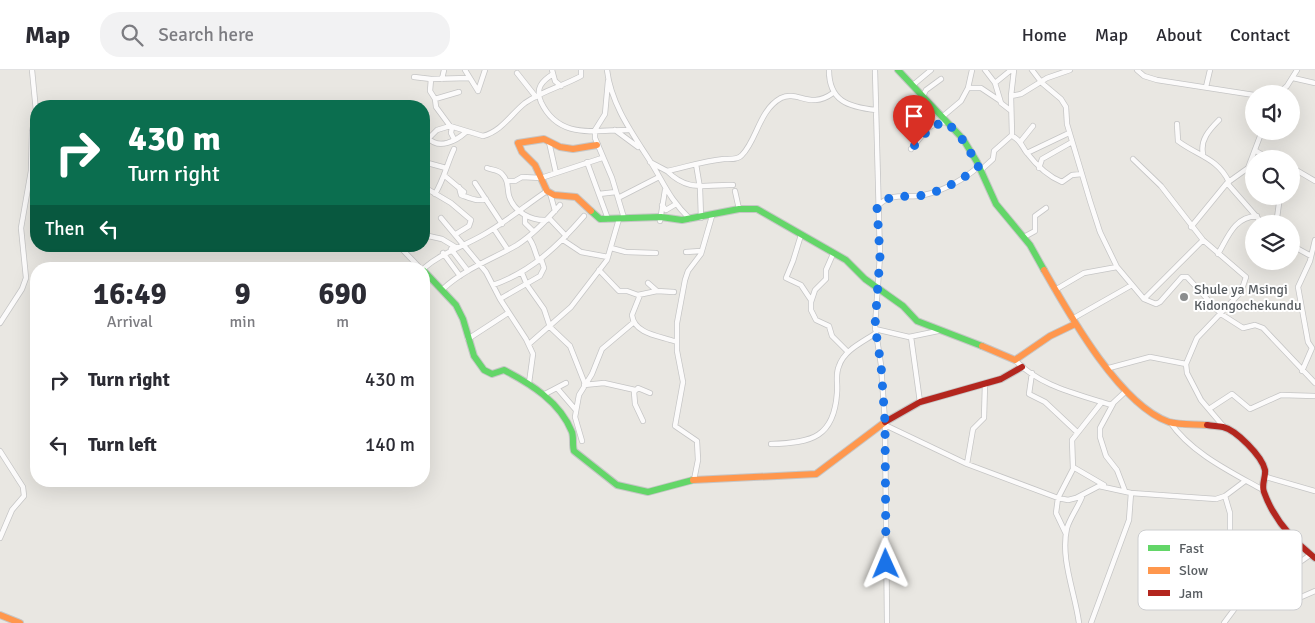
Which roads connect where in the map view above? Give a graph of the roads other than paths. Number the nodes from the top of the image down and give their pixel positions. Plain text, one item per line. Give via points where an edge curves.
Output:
1 (32, 70) edge
2 (444, 70) edge
3 (465, 70) edge
4 (485, 70) edge
5 (581, 70) edge
6 (607, 70) edge
7 (829, 70) edge
8 (875, 70) edge
9 (898, 70) edge
10 (931, 70) edge
11 (972, 70) edge
12 (985, 70) edge
13 (1012, 70) edge
14 (1032, 70) edge
15 (1070, 70) edge
16 (1137, 70) edge
17 (1210, 70) edge
18 (1296, 70) edge
19 (552, 72) edge
20 (518, 73) dead end
21 (414, 77) dead end
22 (469, 78) junction
23 (1293, 78) junction
24 (431, 79) junction
25 (442, 79) junction
26 (941, 79) dead end
27 (608, 80) junction
28 (1208, 80) junction
29 (995, 83) junction
30 (1042, 83) junction
31 (1315, 83) edge
32 (913, 85) junction
33 (1286, 85) edge
34 (561, 86) junction
35 (1206, 87) junction
36 (968, 88) junction
37 (1216, 90) junction
38 (459, 92) dead end
39 (833, 93) junction
40 (1245, 94) edge
41 (537, 96) junction
42 (923, 96) junction
43 (1011, 96) junction
44 (435, 99) junction
45 (35, 100) edge
46 (999, 100) junction
47 (931, 106) junction
48 (876, 110) junction
49 (1010, 110) junction
50 (944, 120) junction
51 (1219, 120) dead end
52 (1178, 124) dead end
53 (1033, 126) dead end
54 (451, 127) junction
55 (927, 129) junction
56 (596, 130) junction
57 (615, 130) junction
58 (628, 130) junction
59 (466, 132) junction
60 (1069, 133) junction
61 (430, 136) edge
62 (1014, 137) dead end
63 (454, 139) junction
64 (430, 140) edge
65 (1021, 141) junction
66 (549, 142) junction
67 (1072, 142) junction
68 (597, 145) junction
69 (641, 148) junction
70 (454, 149) dead end
71 (911, 149) dead end
72 (1027, 153) junction
73 (1203, 154) junction
74 (602, 158) junction
75 (1133, 159) dead end
76 (587, 162) junction
77 (650, 162) junction
78 (430, 164) edge
79 (696, 164) junction
80 (446, 168) junction
81 (488, 168) dead end
82 (660, 168) junction
83 (980, 168) junction
84 (1039, 168) junction
85 (1245, 171) edge
86 (667, 172) junction
87 (556, 173) junction
88 (1300, 173) edge
89 (1082, 174) junction
90 (445, 176) junction
91 (30, 177) edge
92 (541, 178) junction
93 (659, 178) junction
94 (507, 181) junction
95 (1315, 181) edge
96 (475, 183) dead end
97 (1228, 183) junction
98 (733, 185) dead end
99 (459, 186) junction
100 (700, 188) junction
101 (665, 190) junction
102 (430, 191) edge
103 (735, 191) dead end
104 (464, 192) dead end
105 (549, 192) junction
106 (616, 192) junction
107 (435, 194) junction
108 (599, 194) junction
109 (618, 198) junction
110 (486, 199) junction
111 (560, 205) dead end
112 (662, 205) junction
113 (675, 206) junction
114 (877, 207) junction
115 (1046, 208) dead end
116 (739, 209) junction
117 (519, 211) junction
118 (555, 211) junction
119 (525, 215) junction
120 (1256, 215) edge
121 (584, 216) dead end
122 (712, 216) junction
123 (442, 218) dead end
124 (701, 218) junction
125 (622, 219) junction
126 (660, 219) junction
127 (690, 219) junction
128 (1245, 219) edge
129 (547, 220) junction
130 (608, 220) junction
131 (502, 224) junction
132 (1191, 227) junction
133 (494, 229) junction
134 (534, 232) junction
135 (456, 234) junction
136 (801, 235) junction
137 (430, 237) edge
138 (528, 237) junction
139 (1024, 237) junction
140 (564, 238) junction
141 (1203, 240) junction
142 (1315, 240) edge
143 (464, 246) junction
144 (457, 248) junction
145 (611, 248) junction
146 (451, 249) junction
147 (508, 250) junction
148 (1300, 251) edge
149 (405, 252) edge
150 (686, 252) dead end
151 (443, 253) junction
152 (700, 253) junction
153 (656, 254) dead end
154 (833, 254) junction
155 (1218, 254) junction
156 (608, 257) junction
157 (540, 260) junction
158 (1312, 260) edge
159 (415, 262) edge
160 (430, 264) edge
161 (480, 264) junction
162 (1117, 266) junction
163 (599, 270) junction
164 (468, 271) junction
165 (522, 273) junction
166 (430, 276) edge
167 (460, 276) junction
168 (648, 283) dead end
169 (493, 285) junction
170 (526, 285) junction
171 (1132, 285) junction
172 (443, 288) junction
173 (878, 288) junction
174 (1055, 290) junction
175 (657, 291) junction
176 (674, 292) dead end
177 (640, 295) junction
178 (500, 299) junction
179 (1144, 299) junction
180 (811, 302) junction
181 (508, 313) junction
182 (1221, 314) junction
183 (634, 322) junction
184 (1073, 322) junction
185 (0, 323) edge
186 (550, 327) junction
187 (876, 331) junction
188 (938, 331) junction
189 (911, 337) junction
190 (468, 339) junction
191 (674, 341) dead end
192 (529, 344) junction
193 (848, 352) junction
194 (1015, 360) junction
195 (1186, 364) junction
196 (1022, 367) junction
197 (1109, 368) junction
198 (1302, 371) junction
199 (1032, 373) junction
200 (529, 383) junction
201 (566, 383) dead end
202 (1315, 383) edge
203 (985, 384) junction
204 (584, 385) junction
205 (557, 388) junction
206 (635, 390) junction
207 (1126, 391) junction
208 (650, 393) dead end
209 (545, 394) junction
210 (579, 395) junction
211 (1315, 396) edge
212 (567, 399) junction
213 (920, 402) junction
214 (1102, 402) junction
215 (1113, 404) junction
216 (575, 409) junction
217 (1209, 409) junction
218 (643, 421) dead end
219 (1170, 422) junction
220 (885, 423) junction
221 (1224, 427) junction
222 (1077, 432) junction
223 (582, 441) dead end
224 (771, 444) dead end
225 (0, 451) edge
226 (967, 464) junction
227 (1073, 467) junction
228 (1266, 477) junction
229 (694, 480) junction
230 (1245, 480) junction
231 (1109, 488) junction
232 (1263, 490) junction
233 (1315, 491) edge
234 (1125, 492) junction
235 (1131, 493) junction
236 (1082, 496) junction
237 (1225, 496) junction
238 (1058, 498) junction
239 (1230, 530) edge
240 (1284, 530) edge
241 (1066, 534) junction
242 (0, 538) edge
243 (1302, 546) edge
244 (1313, 556) edge
245 (1315, 591) edge
246 (1302, 597) edge
247 (1234, 610) edge
248 (0, 615) edge
249 (20, 623) edge
250 (887, 623) edge
251 (1078, 623) edge
252 (1091, 623) edge
253 (1224, 623) edge

1 - 45 street
2 - 25 street
3 - 22 street
4 - 22 street via 478,91
5 - 34 street via 581,76
6 - 27 street
7 - 39 street
8 - 48 street
9 - 32 main road
10 - 32 street
11 - 36 street
12 - 29 street
13 - 29 street
13 - 43 street
14 - 30 street
15 - 30 street
16 - 35 street via 1157,80
17 - 28 street
18 - 23 street
19 - 34 street
19 - 41 street via 540,84
20 - 41 street
21 - 24 street
22 - 25 street
23 - 31 street
23 - 33 street
24 - 25 street
24 - 44 street via 430,91
26 - 42 street
27 - 56 street via 605,114
27 - 58 street
28 - 35 street
28 - 37 street
29 - 46 street
30 - 43 street
30 - 60 street via 1065,104
32 - 42 main road
34 - 41 street
35 - 37 street
36 - 46 street via 981,88
36 - 50 street
37 - 40 street
38 - 44 street
39 - 48 street via 859,108
39 - 79 street via 816,101 783,97 763,118 742,156
41 - 56 street via 550,117 564,127 579,132
41 - 59 street via 486,136
42 - 47 main road
43 - 49 street
44 - 54 street via 436,107
46 - 49 street
47 - 50 main road
47 - 55 street
48 - 114 street
49 - 83 street via 1012,135 994,151 993,159
50 - 55 street
50 - 83 main road via 962,139
51 - 73 street via 1207,135
52 - 73 street via 1178,141 1192,152
53 - 65 street
54 - 59 street
54 - 61 street via 437,130
54 - 63 street
55 - 71 street
56 - 57 street
56 - 68 street
57 - 58 street
57 - 69 street
58 - 69 street
59 - 63 street
60 - 67 street
60 - 72 street
62 - 65 street
63 - 64 street via 440,144
65 - 72 street
66 - 68 main road via 573,149
66 - 87 street
66 - 92 main road via 542,139 518,143
67 - 84 street via 1042,159
67 - 89 street
68 - 74 street
69 - 77 street
70 - 80 street
72 - 84 street
73 - 97 street via 1220,167
74 - 76 street
74 - 106 street
75 - 132 street via 1161,186
76 - 87 street
76 - 108 street
77 - 82 street
77 - 93 street
78 - 80 street
79 - 86 street
79 - 100 street
80 - 90 street
81 - 94 street via 499,171
82 - 86 street
82 - 93 street
83 - 114 street via 938,190 920,196 895,196
83 - 139 main road via 996,204
84 - 89 street via 1062,182 1072,175
85 - 97 street
86 - 100 street via 684,184
87 - 92 street
88 - 95 street
89 - 162 street via 1100,232
90 - 99 street
90 - 107 street
91 - 185 street via 21,228 26,278
92 - 94 street via 522,176 515,181
92 - 105 main road
93 - 101 street
93 - 109 street
94 - 117 street via 510,199
96 - 110 street
97 - 120 street
97 - 132 street
98 - 100 street
99 - 104 street
99 - 110 street via 461,194 470,199
100 - 124 street
101 - 112 street
101 - 113 street
102 - 107 street
103 - 116 street
105 - 117 street
105 - 118 street
105 - 130 main road via 576,197 596,217
106 - 108 street
106 - 109 street
107 - 135 street via 471,220 469,226
108 - 130 street
109 - 125 street
110 - 131 street
111 - 118 street
112 - 113 street via 666,210
112 - 126 street
113 - 127 street
114 - 173 street
115 - 139 street via 1035,216 1035,231
116 - 122 main road
116 - 136 main road via 765,212
117 - 119 street
117 - 131 street
118 - 129 street
119 - 129 street
119 - 134 street via 525,222
121 - 140 street
122 - 124 main road
122 - 152 street
123 - 135 street
124 - 127 main road
125 - 126 main road
125 - 130 main road
125 - 145 street via 612,236
126 - 127 main road
128 - 155 street via 1236,224
129 - 134 street
129 - 140 street
131 - 133 street
132 - 141 street
133 - 143 street
133 - 147 street
134 - 138 street
135 - 143 street
136 - 154 main road
136 - 180 street via 786,278 801,285
137 - 144 street via 442,239
138 - 147 street
138 - 157 street
139 - 174 main road
140 - 156 street via 581,252
140 - 157 street
141 - 155 street
141 - 179 street
142 - 158 street
143 - 144 street
143 - 161 street
144 - 146 street
145 - 153 street
145 - 156 street
146 - 151 street
146 - 164 street
147 - 161 street
148 - 158 street
149 - 159 street
150 - 152 street
151 - 160 street
151 - 167 street
152 - 229 street via 685,280 677,323 677,350 683,382 674,422 677,429 696,440 698,460
154 - 173 main road
154 - 180 street via 826,279 815,291
155 - 182 street via 1246,276 1240,292
156 - 163 street
157 - 165 street
157 - 170 street via 543,272
158 - 198 street via 1298,288 1308,342 1312,348
161 - 164 street
161 - 169 street
162 - 171 street
162 - 174 street via 1084,273
163 - 177 street via 619,291
163 - 186 street via 571,307
164 - 167 street
165 - 169 street
165 - 170 street
166 - 172 main road
167 - 172 street
168 - 175 street
169 - 178 street
170 - 178 street
170 - 186 street via 544,309
171 - 179 street
171 - 184 street
172 - 190 main road via 461,312
173 - 187 street
173 - 188 main road via 898,301 917,321
174 - 184 main road
175 - 176 street
175 - 177 street
177 - 183 street via 632,315
178 - 181 street
179 - 182 street via 1156,304 1160,302 1185,277
180 - 193 street via 816,320 829,326 832,336
181 - 190 street
181 - 192 street
182 - 195 street via 1197,338
182 - 198 street via 1243,328 1255,325 1263,328
183 - 191 street via 643,331
183 - 204 street via 603,347
184 - 194 main road
184 - 197 main road
186 - 192 street
186 - 204 street via 570,346
187 - 189 street
187 - 193 street
187 - 220 street
188 - 189 street
188 - 194 main road
189 - 213 street
190 - 200 main road via 478,362 488,373 504,370
192 - 200 street via 533,362
193 - 224 street via 839,365 836,406 828,428 812,438
194 - 196 street
195 - 197 street via 1150,357
195 - 217 street via 1187,373
196 - 199 street
196 - 203 main road
197 - 207 main road
198 - 202 street
199 - 214 street via 1065,390
199 - 222 street via 1029,394 1045,402
200 - 209 main road
201 - 205 street
203 - 213 main road
203 - 226 street via 984,418 972,429
204 - 206 street via 604,383
204 - 210 street
205 - 209 street
205 - 212 street
206 - 208 street via 641,388
206 - 218 street via 634,401
207 - 215 street
207 - 219 main road via 1144,408
209 - 229 main road via 572,432 574,451 618,485 648,492
210 - 212 street via 573,400
210 - 216 street
211 - 217 street via 1281,395 1250,408 1230,394
212 - 216 street
213 - 220 main road
214 - 215 street
214 - 222 street
215 - 234 street via 1100,428 1100,437
216 - 223 street
217 - 221 street
219 - 221 main road
219 - 230 street via 1184,440
220 - 226 street
220 - 229 main road via 816,474
220 - 250 street
221 - 228 main road via 1259,457
222 - 227 street via 1071,444
225 - 242 street via 24,496 12,510
226 - 238 street
227 - 231 street
227 - 238 street
228 - 232 main road
228 - 233 street
230 - 232 street
230 - 237 street
231 - 234 street
231 - 236 street via 1096,487
232 - 240 main road
234 - 235 street
235 - 237 street via 1212,499
235 - 252 street via 1129,520
236 - 238 street via 1068,500
236 - 241 street
237 - 239 street
238 - 241 street via 1056,514
241 - 251 street via 1068,570
243 - 244 main road
245 - 246 street
247 - 253 street
248 - 249 main road

